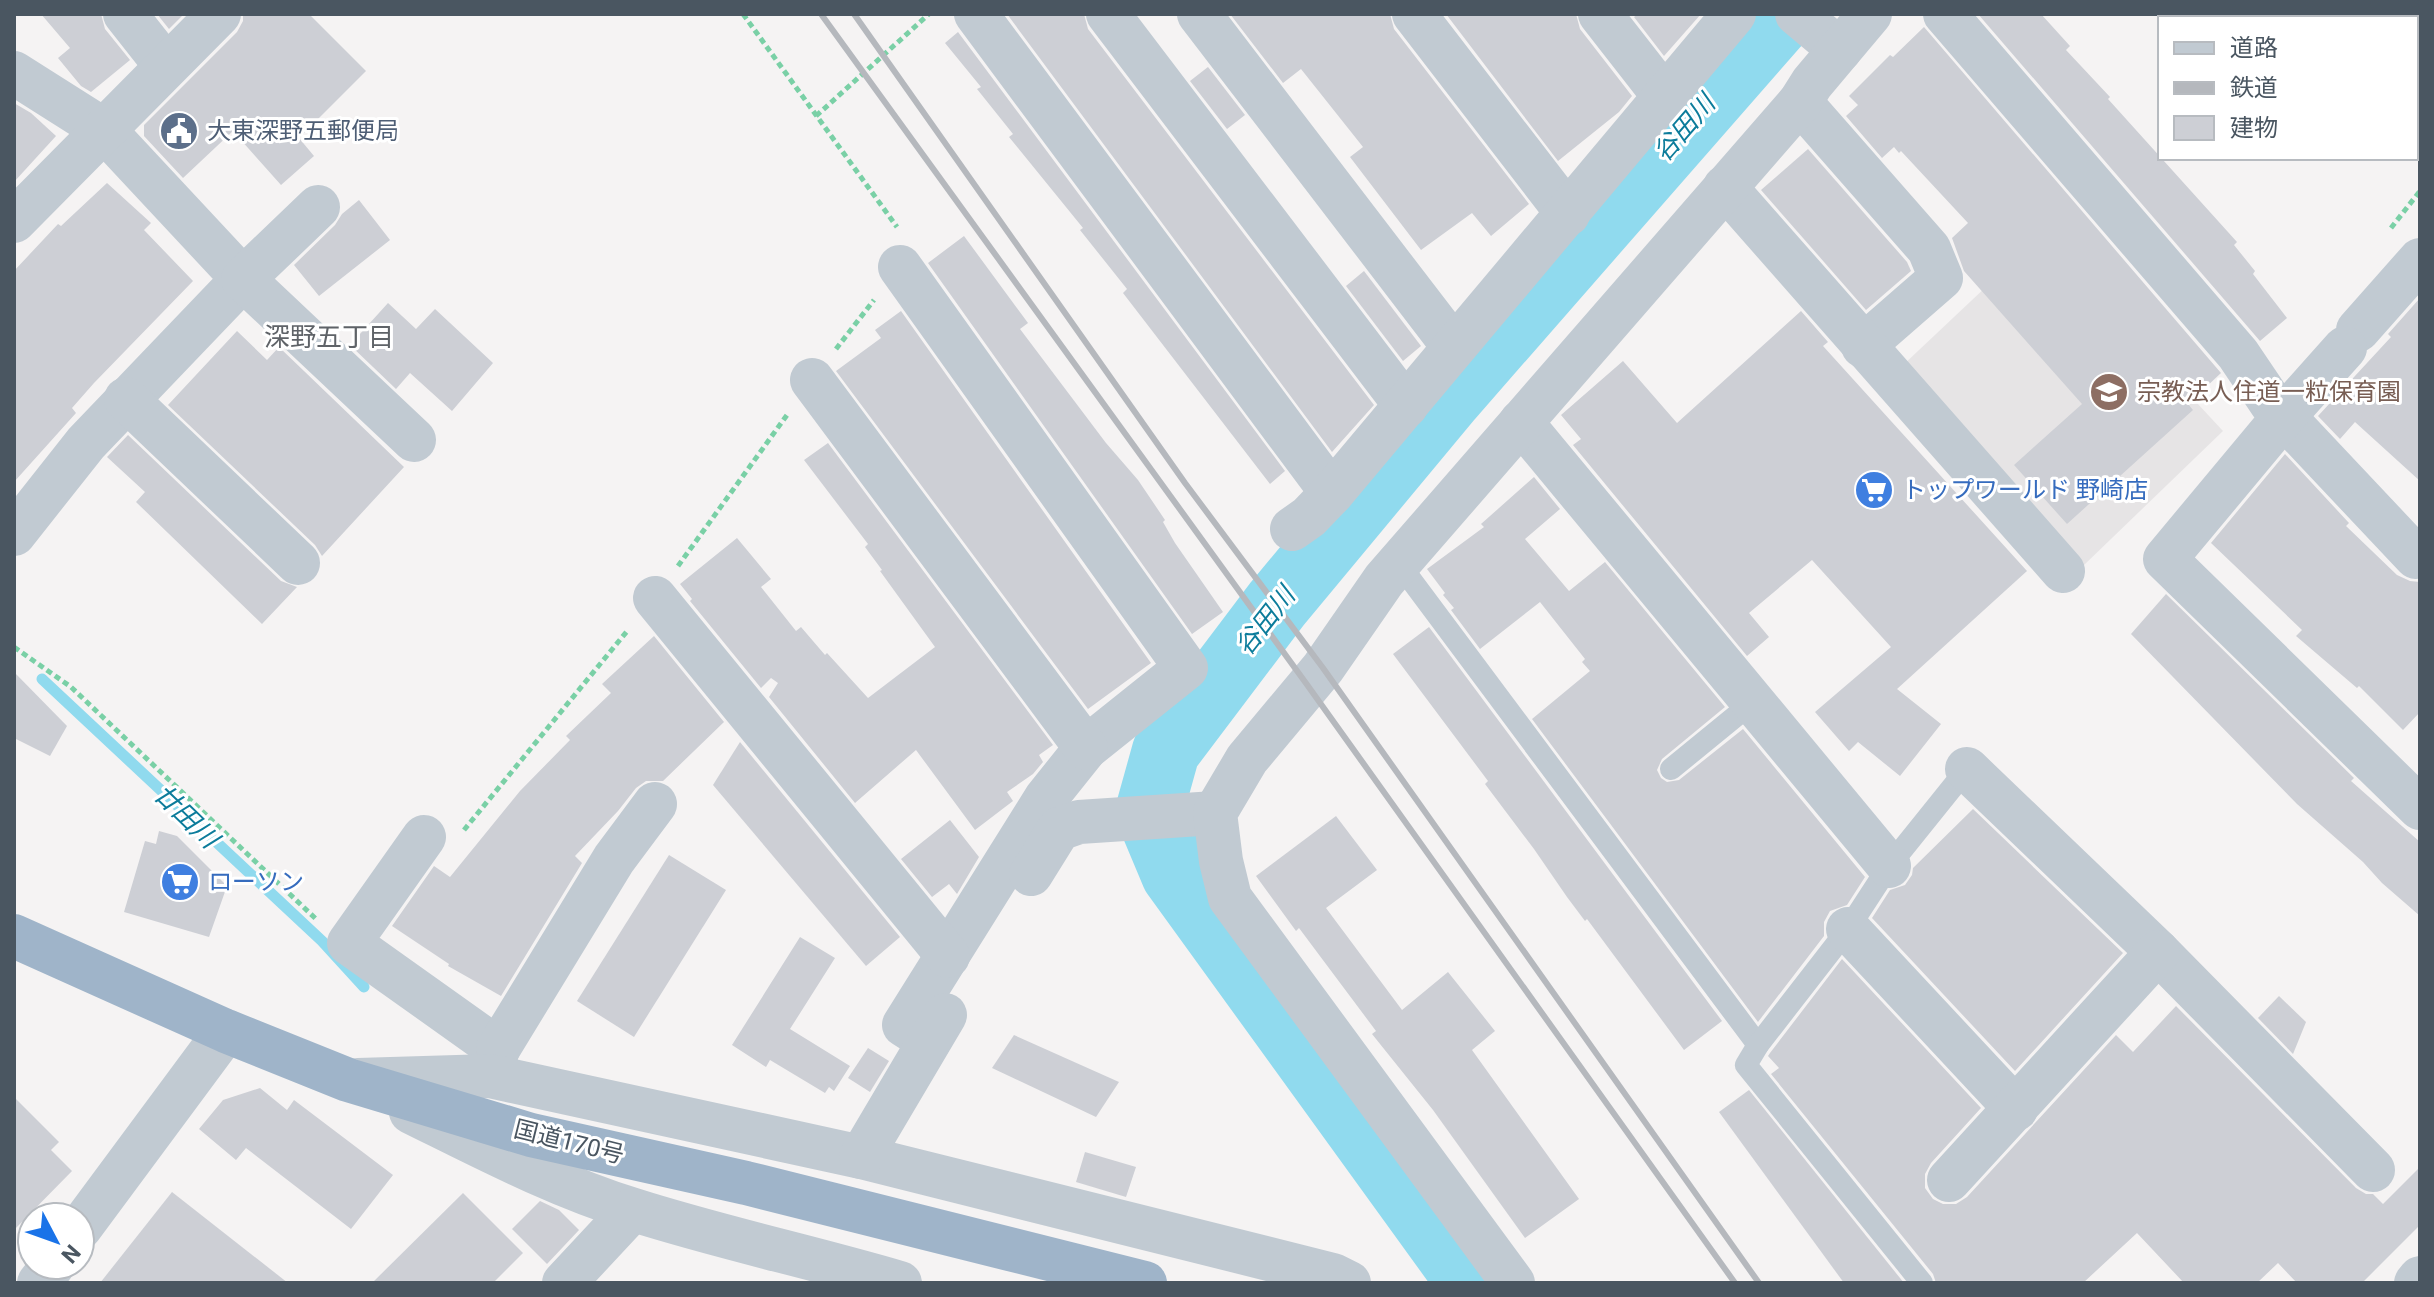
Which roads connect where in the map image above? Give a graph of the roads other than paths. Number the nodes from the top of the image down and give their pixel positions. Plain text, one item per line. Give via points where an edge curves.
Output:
1 (125, 14) edge
2 (219, 14) edge
3 (976, 14) edge
4 (1108, 14) edge
5 (1199, 14) edge
6 (1414, 14) edge
7 (1600, 14) edge
8 (1734, 14) edge
9 (1797, 14) edge
10 (1870, 14) edge
11 (1945, 14) edge
12 (1840, 50) junction
13 (166, 66) junction
14 (14, 73) edge
15 (1664, 96) junction
16 (1800, 102) junction
17 (104, 130) junction
18 (1725, 187) junction
19 (318, 207) dead end
20 (1568, 214) junction
21 (14, 221) edge
22 (900, 267) road end
23 (2417, 271) edge
24 (243, 279) junction
25 (1863, 346) junction
26 (1454, 347) junction
27 (812, 380) dead end
28 (126, 399) junction
29 (2273, 404) junction
30 (1406, 406) junction
31 (1521, 422) junction
32 (414, 440) dead end
33 (1332, 493) junction
34 (1292, 529) dead end
35 (14, 534) edge
36 (2416, 557) dead end
37 (298, 563) dead end
38 (1400, 565) junction
39 (2063, 571) dead end
40 (655, 598) dead end
41 (1753, 702) junction
42 (1086, 748) junction
43 (1671, 769) dead end
44 (1967, 769) joint
45 (655, 804) dead end
46 (2420, 808) edge
47 (1215, 813) junction
48 (424, 837) dead end
49 (1889, 866) junction
50 (1848, 929) junction
51 (14, 936) edge
52 (2158, 952) junction
53 (948, 956) junction
54 (226, 1031) junction
55 (929, 1041) junction
56 (1758, 1045) junction
57 (494, 1062) junction
58 (348, 1080) junction
59 (2016, 1109) junction
60 (861, 1157) junction
61 (2373, 1170) dead end
62 (1949, 1180) dead end
63 (96, 1206) edge
64 (632, 1210) junction
65 (800, 1271) edge
66 (2420, 1278) edge
67 (873, 1279) edge
68 (564, 1283) edge
69 (1145, 1283) edge
70 (1349, 1283) edge
71 (1513, 1283) edge
72 (1922, 1283) edge
73 (2416, 1283) edge

1 - 13 street
2 - 13 street
3 - 33 street
4 - 30 street
5 - 26 street
6 - 20 street
7 - 15 street
8 - 15 street
9 - 12 street
10 - 12 street
11 - 29 street via 2238,354
12 - 16 street
13 - 17 street
14 - 17 street
15 - 20 street
16 - 18 street
16 - 25 street via 1929,249 1941,278
17 - 21 street
17 - 24 street
18 - 25 street
18 - 31 street
19 - 24 street
20 - 26 street
22 - 42 street via 1186,668
23 - 29 street via 2352,339
24 - 28 street
24 - 32 street
25 - 39 street
26 - 30 street
27 - 42 street
28 - 35 street
28 - 37 street
29 - 36 street
29 - 46 street via 2165,559
30 - 33 street
31 - 38 street
31 - 41 street
33 - 34 street
38 - 47 street via 1247,759
38 - 56 lane
40 - 53 street
41 - 43 lane
41 - 49 street
42 - 53 street via 1046,798
44 - 49 lane
44 - 52 street
45 - 57 street via 614,859
47 - 55 street via 1079,822 1059,829
47 - 71 street via 1230,898
48 - 57 street via 349,943
49 - 50 lane
50 - 56 lane
50 - 59 street
51 - 54 highway, 国道170号
52 - 59 street
52 - 61 street
53 - 55 street via 904,1025
54 - 58 highway, 国道170号
54 - 63 street
55 - 60 street
56 - 72 lane via 1746,1065
57 - 58 street
57 - 60 street
58 - 64 street via 541,1176
58 - 69 highway, 国道170号 via 531,1135
59 - 62 street
60 - 70 street
64 - 65 street
64 - 68 street
65 - 67 street
66 - 73 street

